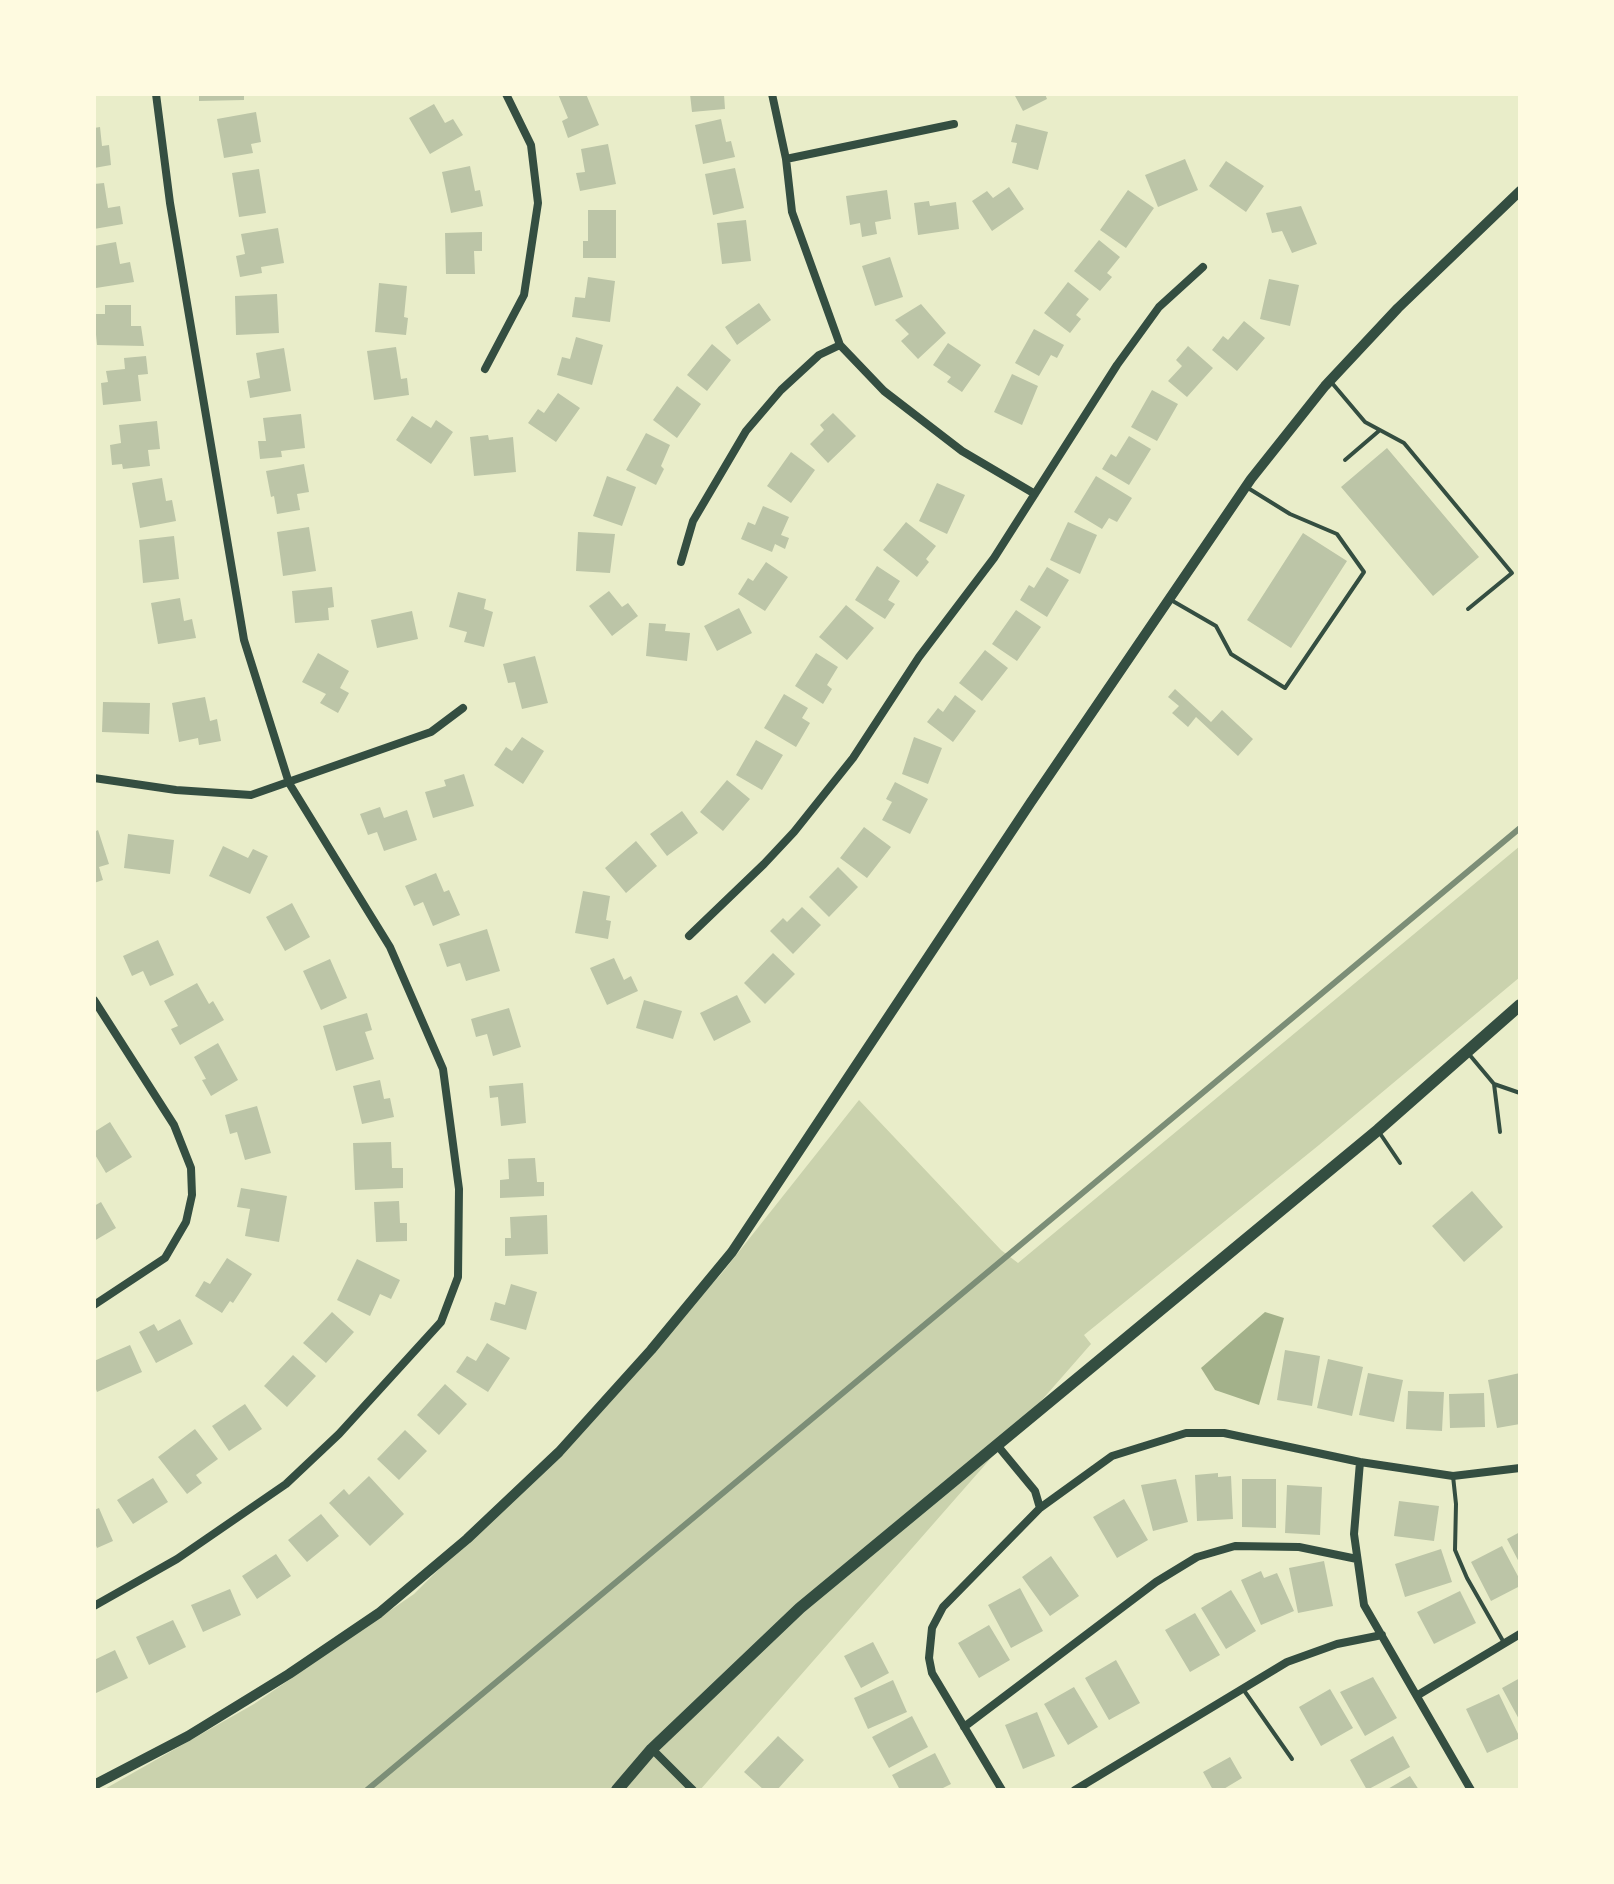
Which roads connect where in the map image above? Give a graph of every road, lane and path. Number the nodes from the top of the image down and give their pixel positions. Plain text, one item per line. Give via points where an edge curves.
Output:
1 (156, 94) edge
2 (506, 94) edge
3 (772, 94) edge
4 (954, 124) dead end
5 (786, 159) junction
6 (1520, 191) edge
7 (1203, 267) dead end
8 (840, 345) junction
9 (485, 369) dead end
10 (1330, 381) junction
11 (1380, 430) junction
12 (1345, 460) dead end
13 (1246, 486) junction
14 (1035, 494) junction
15 (681, 562) dead end
16 (1169, 599) junction
17 (1468, 609) dead end
18 (463, 708) dead end
19 (94, 778) edge
20 (289, 783) junction
21 (689, 936) dead end
22 (94, 1000) edge
23 (1520, 1005) edge
24 (1468, 1053) junction
25 (1494, 1084) junction
26 (1520, 1093) edge
27 (1378, 1130) junction
28 (1500, 1132) dead end
29 (1400, 1163) dead end
30 (94, 1305) edge
31 (997, 1445) junction
32 (1360, 1462) junction
33 (1520, 1468) edge
34 (1453, 1476) junction
35 (1040, 1508) junction
36 (1357, 1559) junction
37 (94, 1606) edge
38 (1520, 1634) edge
39 (1382, 1635) junction
40 (1504, 1643) junction
41 (1243, 1688) junction
42 (1418, 1695) junction
43 (964, 1727) junction
44 (652, 1749) junction
45 (1292, 1759) dead end
46 (94, 1785) edge
47 (617, 1790) edge
48 (693, 1790) edge
49 (1002, 1790) edge
50 (1075, 1790) edge
51 (1471, 1790) edge

1 - 20 street via 244,640
2 - 9 street via 531,145 538,203 524,295
3 - 5 street
4 - 5 street
5 - 8 street via 792,212
6 - 10 street
7 - 14 street via 1159,307
8 - 14 street via 884,391 962,451
8 - 15 street via 819,355 746,431 693,521
10 - 11 lane via 1365,422
10 - 13 street
11 - 12 lane
11 - 17 lane via 1404,443 1512,573
13 - 16 street
13 - 16 lane via 1290,514 1337,534 1364,572 1285,688 1231,654 1216,626
14 - 21 street via 853,758 774,853
16 - 46 street via 732,1252 569,1441 467,1539 379,1613 188,1736
18 - 20 street via 431,732
19 - 20 street via 251,795
20 - 37 street via 390,947 443,1069 459,1189 458,1277 441,1322 286,1484 177,1559
22 - 30 street via 174,1125 191,1168 192,1195 186,1222 165,1258
23 - 24 main road
24 - 25 lane
24 - 27 main road
25 - 26 lane
25 - 28 lane
27 - 29 lane
27 - 31 main road
31 - 35 street via 1035,1491
31 - 44 main road via 800,1608
32 - 34 street
32 - 35 street via 1255,1438 1186,1433 1112,1456
32 - 36 street
33 - 34 street
34 - 40 lane via 1458,1562
35 - 43 street via 943,1607 932,1628 932,1673
36 - 39 street via 1364,1605
36 - 43 street via 1299,1547 1235,1546 1197,1557
38 - 40 street
39 - 41 street via 1304,1655
39 - 42 street
40 - 42 street
41 - 45 lane
41 - 50 street
42 - 51 street
43 - 49 street
44 - 47 main road
44 - 48 street

